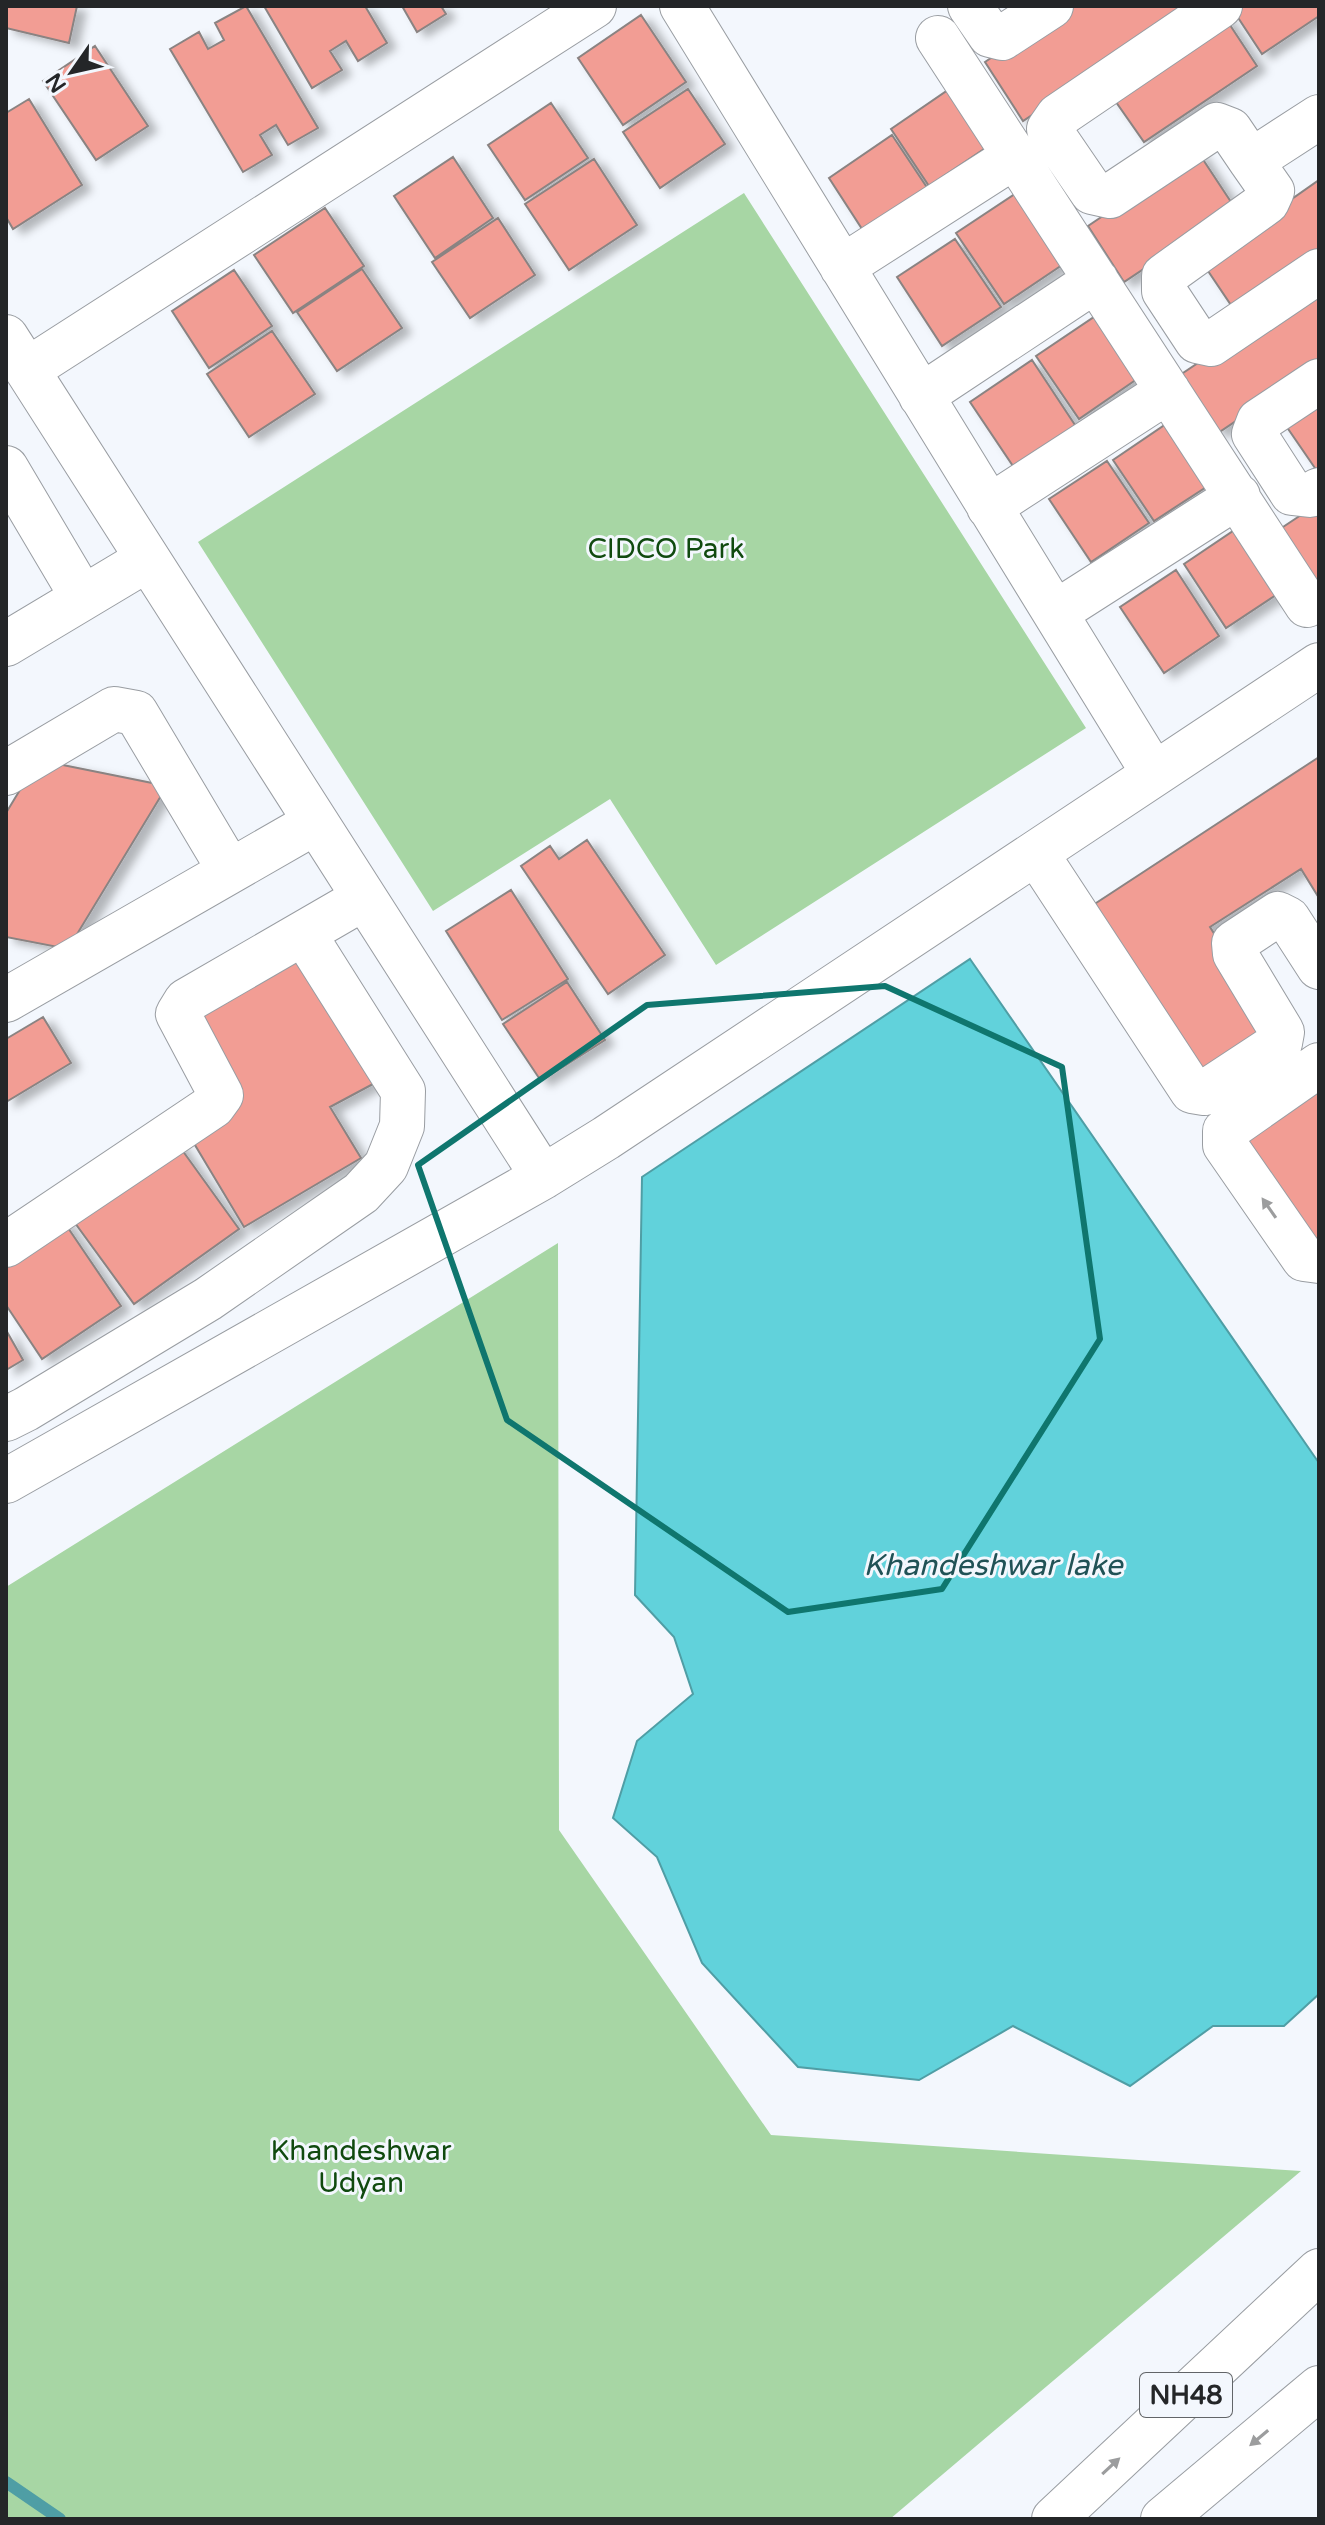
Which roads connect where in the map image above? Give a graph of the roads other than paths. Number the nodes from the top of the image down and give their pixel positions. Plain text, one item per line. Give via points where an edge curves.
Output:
1 (594, 6) edge
2 (682, 6) edge
3 (970, 6) edge
4 (1051, 6) edge
5 (1220, 6) edge
6 (938, 38) dead end
7 (1319, 117) edge
8 (1015, 156) junction
9 (1251, 161) junction
10 (842, 267) junction
11 (1319, 271) edge
12 (1096, 280) junction
13 (17, 354) edge
14 (1319, 381) edge
15 (1168, 391) junction
16 (921, 396) junction
17 (6, 468) edge
18 (1319, 490) edge
19 (1238, 496) junction
20 (989, 507) junction
21 (148, 559) junction
22 (83, 598) junction
23 (1307, 605) dead end
24 (1055, 613) junction
25 (6, 644) edge
26 (1319, 665) edge
27 (6, 773) edge
28 (1154, 774) junction
29 (316, 822) junction
30 (1036, 853) junction
31 (230, 871) junction
32 (364, 898) junction
33 (304, 934) junction
34 (1319, 967) edge
35 (6, 1000) edge
36 (1319, 1065) edge
37 (543, 1177) junction
38 (6, 1245) edge
39 (1319, 1261) edge
40 (6, 1419) edge
41 (6, 1481) edge
42 (1319, 2271) edge
43 (1319, 2388) edge
44 (1054, 2519) edge
45 (1163, 2519) edge

1 - 13 main road
2 - 10 main road
3 - 4 main road via 990,35 1002,38
5 - 9 main road via 1058,116 1049,129 1092,192 1110,196 1217,125 1230,130
6 - 8 main road
7 - 9 main road
8 - 10 main road
8 - 12 main road
9 - 11 main road via 1272,191 1267,202 1164,276 1164,291 1197,341 1211,344
10 - 16 main road
12 - 15 main road
12 - 16 main road
13 - 21 main road
14 - 18 main road via 1259,421 1254,434 1292,493
15 - 19 main road
15 - 20 main road
16 - 20 main road
17 - 22 main road
19 - 23 main road
19 - 24 main road
20 - 24 main road
21 - 22 main road
21 - 29 main road
22 - 25 main road
24 - 28 main road
26 - 28 main road
27 - 31 main road via 114,709 136,713
28 - 30 main road
29 - 31 main road
29 - 32 main road
30 - 34 main road via 1192,1091 1204,1093 1280,1043 1282,1032 1235,954 1234,943 1278,914 1288,919
30 - 37 main road
31 - 35 main road
32 - 33 main road
32 - 37 main road
33 - 38 main road via 186,1001 178,1014 221,1095 213,1106
33 - 40 main road via 403,1091 402,1126 386,1166 361,1193 208,1299
39 -> 36 main road via 1304,1259 1225,1145 1225,1131
37 - 41 main road
44 -> 42 main road, NH48
43 -> 45 main road, NH48

